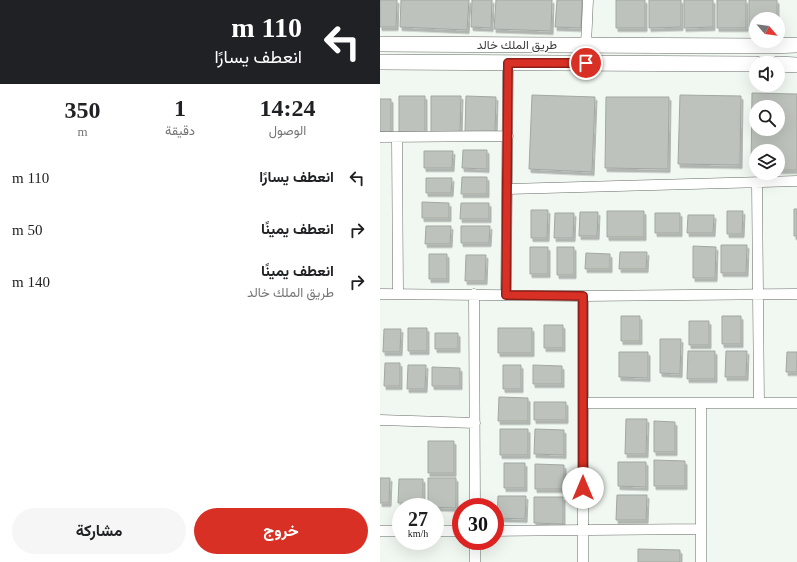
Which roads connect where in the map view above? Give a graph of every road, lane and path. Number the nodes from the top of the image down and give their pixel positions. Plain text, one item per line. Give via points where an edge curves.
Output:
1 (588, 0) edge
2 (380, 44) edge
3 (797, 44) edge
4 (586, 45) junction
5 (380, 62) edge
6 (508, 63) junction
7 (749, 64) edge
8 (785, 64) edge
9 (797, 65) edge
10 (508, 136) junction
11 (380, 137) edge
12 (397, 137) junction
13 (797, 181) edge
14 (758, 183) junction
15 (507, 189) junction
16 (380, 294) edge
17 (398, 294) junction
18 (474, 294) junction
19 (758, 294) junction
20 (797, 294) edge
21 (506, 295) junction
22 (583, 296) junction
23 (584, 403) junction
24 (700, 403) junction
25 (759, 403) junction
26 (797, 403) edge
27 (380, 420) edge
28 (475, 423) junction
29 (475, 498) edge
30 (701, 529) junction
31 (380, 530) edge
32 (392, 531) edge
33 (504, 531) edge
34 (583, 531) junction
35 (475, 550) edge
36 (475, 562) edge
37 (583, 562) edge
38 (701, 562) edge

1 - 4 street
2 - 4 main road, طريق الملك خالد
3 - 4 main road, طريق الملك خالد
5 - 6 main road, طريق الملك خالد
6 - 7 main road, طريق الملك خالد
6 - 10 street
8 - 9 main road
10 - 12 street
10 - 15 street
11 - 12 street
12 - 17 street
13 - 14 street
14 - 15 street
14 - 19 street
15 - 21 street
16 - 17 street
17 - 18 street
18 - 21 street
18 - 28 street
19 - 20 street
19 - 22 street
19 - 25 street
21 - 22 street
22 - 23 street
23 - 24 street
23 - 34 street
24 - 25 street
24 - 30 street
25 - 26 street
27 - 28 street
28 - 29 street
30 - 34 street
30 - 38 street
31 - 32 street
33 - 34 street
34 - 37 street
35 - 36 street

